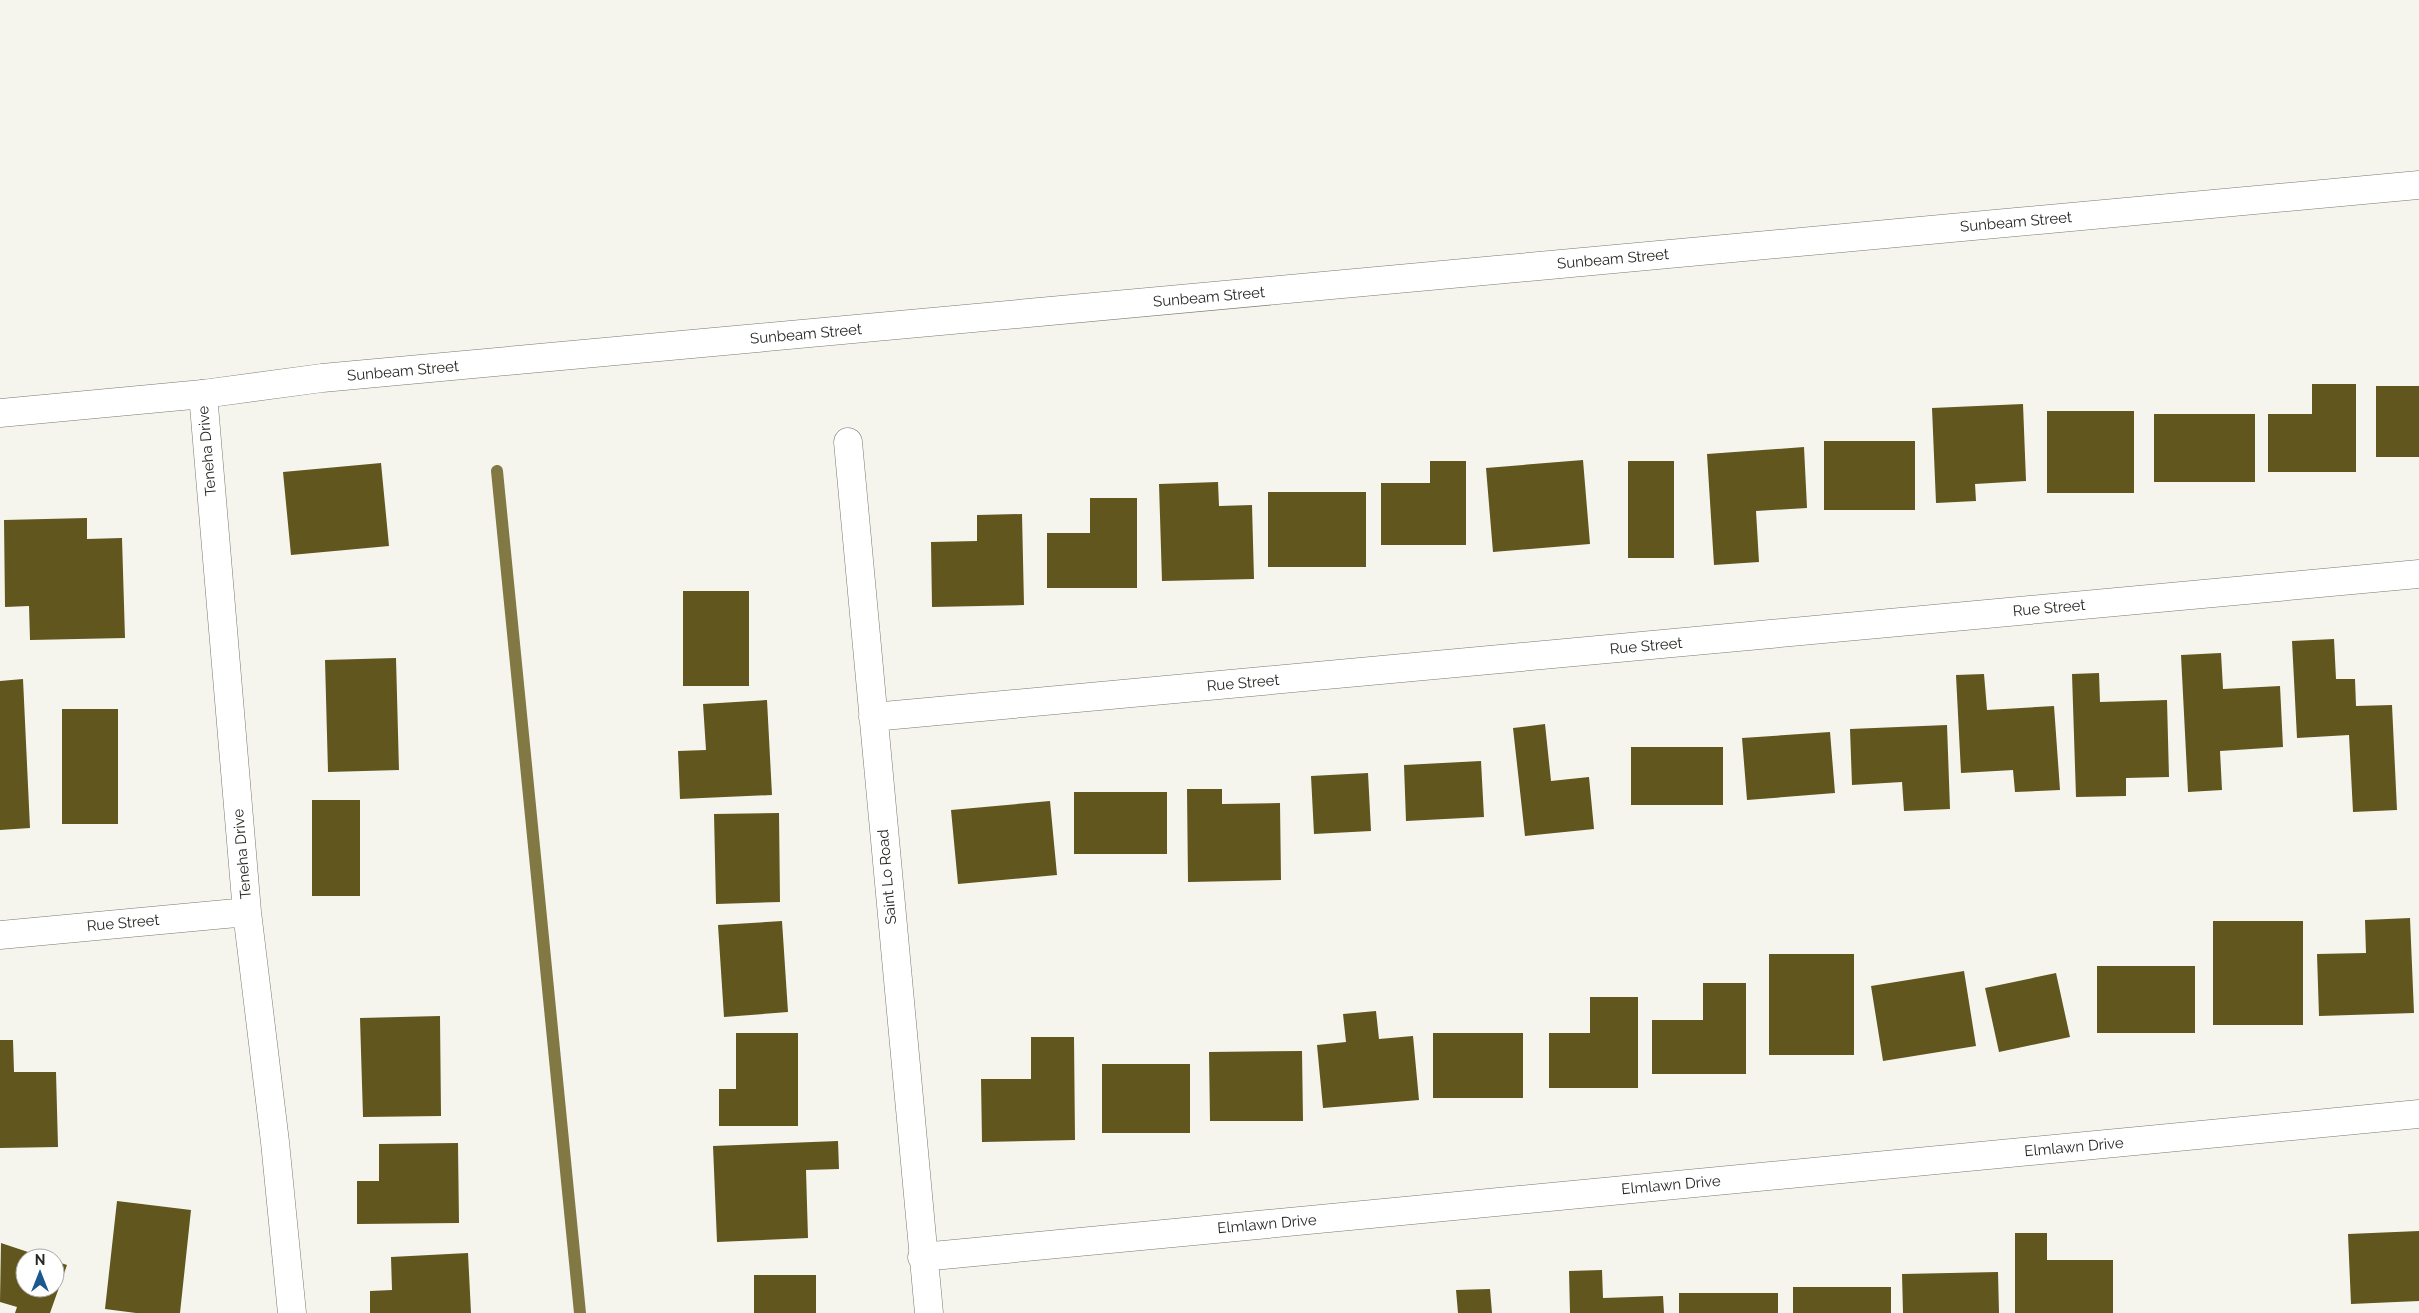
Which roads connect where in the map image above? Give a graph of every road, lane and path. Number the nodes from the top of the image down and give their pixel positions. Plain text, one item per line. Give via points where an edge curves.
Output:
1 (2419, 185) edge
2 (203, 394) junction
3 (0, 413) edge
4 (848, 442) dead end
5 (2419, 574) edge
6 (873, 717) junction
7 (247, 912) junction
8 (0, 935) edge
9 (2419, 1114) edge
10 (922, 1257) junction
11 (292, 1313) edge
12 (929, 1313) edge

1 - 2 street, Sunbeam Street via 342,376
2 - 3 street, Sunbeam Street
2 - 7 street, Teneha Drive
4 - 6 street, Saint Lo Road
5 - 6 street, Rue Street
6 - 10 street, Saint Lo Road
7 - 8 street, Rue Street
7 - 11 street, Teneha Drive
9 - 10 street, Elmlawn Drive
10 - 12 street, Saint Lo Road

